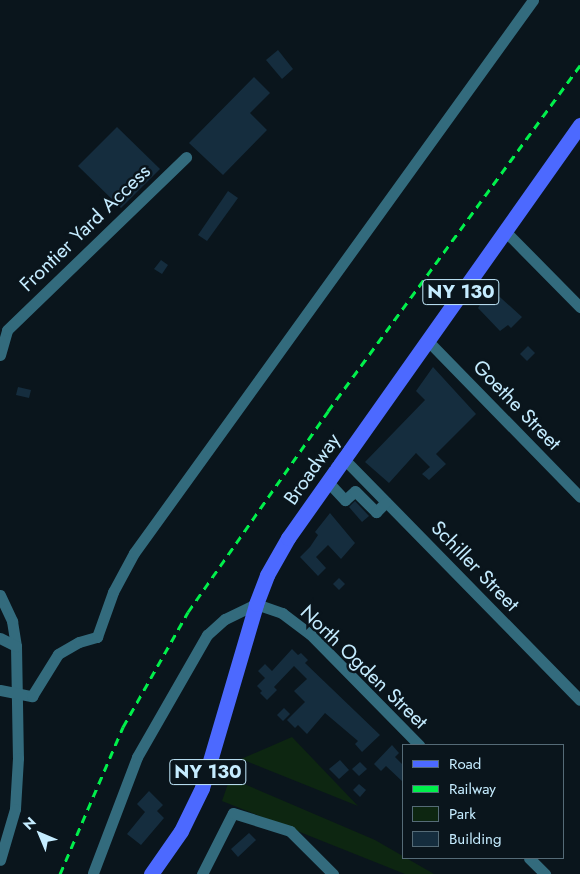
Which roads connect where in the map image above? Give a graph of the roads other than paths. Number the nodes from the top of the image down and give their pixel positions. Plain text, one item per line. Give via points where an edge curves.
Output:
1 (532, 0) edge
2 (580, 126) edge
3 (186, 157) dead end
4 (505, 230) junction
5 (580, 307) edge
6 (428, 340) junction
7 (0, 354) edge
8 (344, 459) junction
9 (328, 482) junction
10 (580, 497) edge
11 (386, 502) junction
12 (0, 595) edge
13 (256, 604) junction
14 (0, 638) edge
15 (16, 646) junction
16 (0, 690) edge
17 (17, 695) junction
18 (580, 700) edge
19 (418, 744) edge
20 (531, 859) edge
21 (0, 860) edge
22 (93, 873) edge
23 (151, 874) edge
24 (202, 874) edge
25 (333, 874) edge
26 (546, 874) edge

1 - 17 street via 134,553 113,592 97,637 78,642 58,654 32,696
2 - 4 main road, Broadway / NY 130
3 - 7 street, Frontier Yard Access via 6,330
4 - 5 street
4 - 6 main road, Broadway / NY 130
6 - 8 main road, Broadway / NY 130
6 - 10 street, Goethe Street
8 - 9 main road, Broadway / NY 130
8 - 11 street, Schiller Street
9 - 11 street via 345,500 355,491 376,512
9 - 13 main road, Broadway / NY 130 via 288,538 267,575
11 - 18 street, Schiller Street
12 - 15 street via 12,621
13 - 19 street, North Ogden Street via 282,613 310,634
13 - 22 street via 225,619 207,635 137,757
13 - 23 main road, Broadway / NY 130 via 202,788 181,832
14 - 15 street
15 - 17 street
16 - 17 street
17 - 21 street via 15,809
20 - 26 street
24 - 25 street via 233,813 290,831

